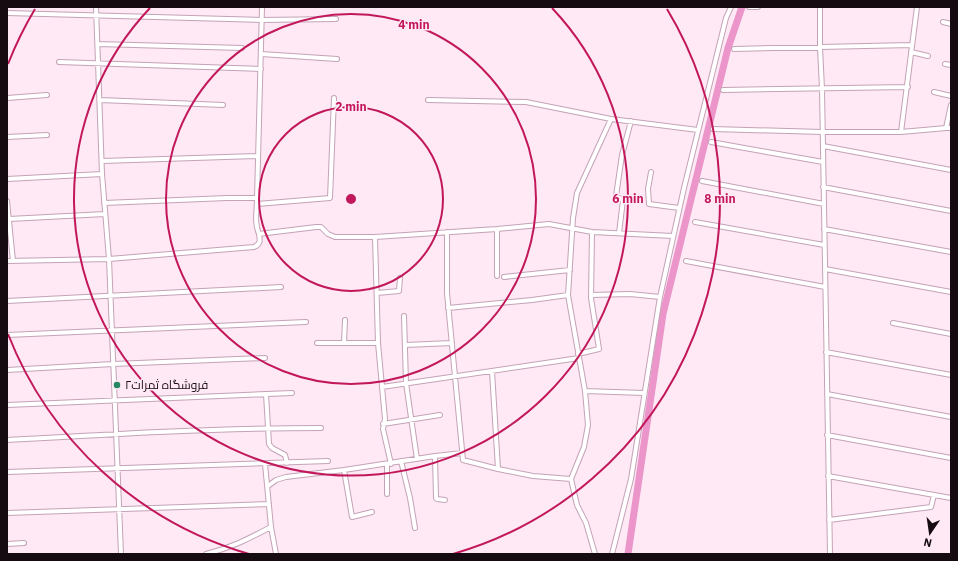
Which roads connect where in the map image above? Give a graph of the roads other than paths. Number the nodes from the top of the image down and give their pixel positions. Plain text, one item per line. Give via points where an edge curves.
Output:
1 (96, 7) edge
2 (262, 7) edge
3 (731, 7) edge
4 (749, 7) edge
5 (758, 7) edge
6 (820, 7) edge
7 (916, 7) edge
8 (7, 13) edge
9 (96, 16) junction
10 (336, 19) dead end
11 (262, 20) junction
12 (943, 22) dead end
13 (951, 24) edge
14 (98, 44) junction
15 (912, 45) junction
16 (820, 47) junction
17 (242, 48) dead end
18 (734, 49) dead end
19 (911, 52) junction
20 (261, 54) junction
21 (928, 56) dead end
22 (337, 59) dead end
23 (59, 62) dead end
24 (99, 63) junction
25 (945, 64) dead end
26 (951, 65) edge
27 (261, 69) junction
28 (908, 87) junction
29 (822, 88) junction
30 (723, 90) dead end
31 (934, 92) dead end
32 (47, 95) dead end
33 (951, 96) edge
34 (7, 98) edge
35 (334, 98) dead end
36 (100, 100) junction
37 (428, 100) dead end
38 (223, 104) dead end
39 (951, 105) edge
40 (611, 119) junction
41 (631, 121) junction
42 (946, 128) junction
43 (951, 128) edge
44 (713, 129) dead end
45 (698, 130) junction
46 (822, 132) junction
47 (901, 132) junction
48 (47, 135) dead end
49 (7, 137) edge
50 (711, 142) dead end
51 (823, 146) junction
52 (258, 156) junction
53 (102, 161) junction
54 (823, 162) junction
55 (951, 170) edge
56 (650, 172) dead end
57 (102, 174) junction
58 (7, 179) edge
59 (702, 181) dead end
60 (823, 188) junction
61 (257, 198) junction
62 (7, 202) edge
63 (104, 203) junction
64 (257, 204) junction
65 (824, 204) junction
66 (679, 208) junction
67 (951, 211) edge
68 (105, 214) junction
69 (9, 219) junction
70 (695, 222) dead end
71 (573, 228) junction
72 (497, 229) junction
73 (824, 229) junction
74 (447, 232) junction
75 (592, 232) junction
76 (619, 233) junction
77 (259, 234) junction
78 (673, 236) junction
79 (375, 237) junction
80 (824, 245) junction
81 (951, 252) edge
82 (109, 259) junction
83 (7, 261) edge
84 (13, 261) junction
85 (686, 261) dead end
86 (825, 269) junction
87 (570, 270) junction
88 (497, 276) dead end
89 (504, 277) dead end
90 (400, 278) dead end
91 (281, 287) dead end
92 (825, 287) junction
93 (377, 292) junction
94 (951, 292) edge
95 (110, 295) junction
96 (568, 295) junction
97 (591, 295) junction
98 (660, 297) junction
99 (7, 301) edge
100 (448, 308) junction
101 (404, 316) dead end
102 (344, 320) dead end
103 (306, 322) dead end
104 (893, 324) dead end
105 (112, 330) junction
106 (951, 334) edge
107 (7, 335) edge
108 (317, 343) dead end
109 (344, 343) junction
110 (378, 343) junction
111 (452, 343) junction
112 (405, 346) junction
113 (826, 352) junction
114 (579, 356) junction
115 (266, 358) dead end
116 (113, 364) junction
117 (7, 370) edge
118 (492, 371) junction
119 (951, 375) edge
120 (455, 377) junction
121 (406, 383) junction
122 (382, 387) junction
123 (585, 391) junction
124 (644, 392) junction
125 (292, 393) dead end
126 (266, 394) junction
127 (827, 394) junction
128 (114, 399) junction
129 (7, 405) edge
130 (440, 415) dead end
131 (951, 417) edge
132 (411, 419) junction
133 (384, 424) junction
134 (268, 428) junction
135 (321, 428) dead end
136 (116, 434) junction
137 (828, 435) junction
138 (7, 440) edge
139 (462, 454) junction
140 (435, 456) junction
141 (951, 458) edge
142 (417, 459) junction
143 (328, 461) dead end
144 (401, 461) junction
145 (287, 463) junction
146 (266, 464) junction
147 (389, 464) junction
148 (117, 468) junction
149 (498, 469) junction
150 (344, 470) junction
151 (7, 472) edge
152 (828, 476) junction
153 (571, 479) junction
154 (268, 486) junction
155 (387, 494) dead end
156 (934, 495) junction
157 (951, 498) edge
158 (445, 500) dead end
159 (269, 504) junction
160 (119, 509) junction
161 (372, 512) dead end
162 (7, 513) edge
163 (829, 520) junction
164 (271, 527) junction
165 (415, 528) dead end
166 (24, 543) dead end
167 (7, 544) edge
168 (121, 554) edge
169 (206, 554) edge
170 (276, 554) edge
171 (595, 554) edge
172 (612, 554) edge
173 (830, 554) edge

1 - 9 street
2 - 11 street
3 - 45 street
4 - 5 street
6 - 16 street
7 - 15 street
8 - 9 street
9 - 11 street
9 - 14 street
10 - 11 street
11 - 20 street
12 - 13 street
14 - 17 street
14 - 24 street
15 - 16 street
15 - 19 street
16 - 18 street
16 - 29 street
19 - 21 street
19 - 28 street
20 - 22 street
20 - 27 street
23 - 24 street
24 - 27 street
24 - 36 street
25 - 26 street
27 - 52 street
28 - 29 street
28 - 47 street
29 - 30 street
29 - 46 street
31 - 33 street
32 - 34 street
35 - 64 street via 330,198
36 - 38 street
36 - 53 street
37 - 40 street via 526,102
39 - 42 street
40 - 41 street
40 - 71 street via 576,193
41 - 45 street
41 - 76 street via 622,155 616,196 623,200
42 - 43 street
42 - 47 street
44 - 46 street
45 - 66 street
46 - 47 street
46 - 51 street
48 - 49 street
50 - 54 street
51 - 54 street
51 - 55 street
52 - 53 street
52 - 61 street
53 - 57 street
54 - 60 street
56 - 66 street via 649,204
57 - 58 street
57 - 63 street
59 - 65 street
60 - 65 street
60 - 67 street
61 - 63 street
61 - 64 street
62 - 69 street
63 - 68 street
64 - 77 street via 256,227
65 - 73 street
66 - 78 street
68 - 69 street
68 - 82 street
69 - 84 street
70 - 80 street
71 - 72 street via 549,224
71 - 75 street
71 - 87 street
72 - 74 street
72 - 88 street
73 - 80 street
73 - 81 street
74 - 79 street
74 - 100 street
75 - 76 street
75 - 97 street
76 - 78 street
77 - 79 street via 321,227 334,238
77 - 82 street via 260,241 254,247
78 - 98 street
79 - 93 street
80 - 86 street
82 - 84 street
82 - 95 street
83 - 84 street
85 - 92 street
86 - 92 street
86 - 94 street
87 - 89 street
87 - 96 street
90 - 93 street via 399,291
91 - 95 street
92 - 113 street
93 - 110 street
95 - 99 street
95 - 105 street
96 - 100 street
96 - 114 street
97 - 98 street via 630,294
97 - 114 street via 599,349
98 - 124 street
100 - 111 street
101 - 112 street
102 - 109 street
103 - 105 street
104 - 106 street
105 - 107 street
105 - 116 street
108 - 109 street
109 - 110 street
110 - 122 street
111 - 112 street
111 - 120 street
112 - 121 street
113 - 119 street
113 - 127 street
114 - 118 street
114 - 123 street
115 - 116 street
116 - 117 street
116 - 128 street
118 - 120 street
118 - 149 street
120 - 121 street
120 - 139 street
121 - 122 street
121 - 132 street
122 - 133 street
123 - 124 street
123 - 153 street via 588,425 584,447
124 - 172 street via 631,479
125 - 126 street
126 - 128 street
126 - 134 street
127 - 131 street
127 - 137 street
128 - 129 street
128 - 136 street
130 - 132 street
132 - 133 street
132 - 142 street
133 - 147 street
134 - 135 street
134 - 136 street
134 - 145 street via 270,446 285,456
136 - 138 street
136 - 148 street
137 - 141 street
137 - 152 street
139 - 140 street
139 - 149 street via 464,461
140 - 142 street
140 - 158 street via 436,498
142 - 144 street
143 - 145 street
144 - 147 street
144 - 165 street
145 - 146 street
146 - 148 street
146 - 154 street
147 - 150 street
147 - 155 street
148 - 151 street
148 - 160 street
149 - 153 street via 533,476
150 - 154 street via 286,476
150 - 161 street via 352,517
152 - 156 street
152 - 163 street
153 - 171 street via 577,505 586,523
154 - 159 street
156 - 157 street
156 - 163 street via 931,507
159 - 160 street
159 - 164 street
160 - 162 street
160 - 168 street
163 - 173 street
164 - 169 street via 244,542
164 - 170 street
166 - 167 street

